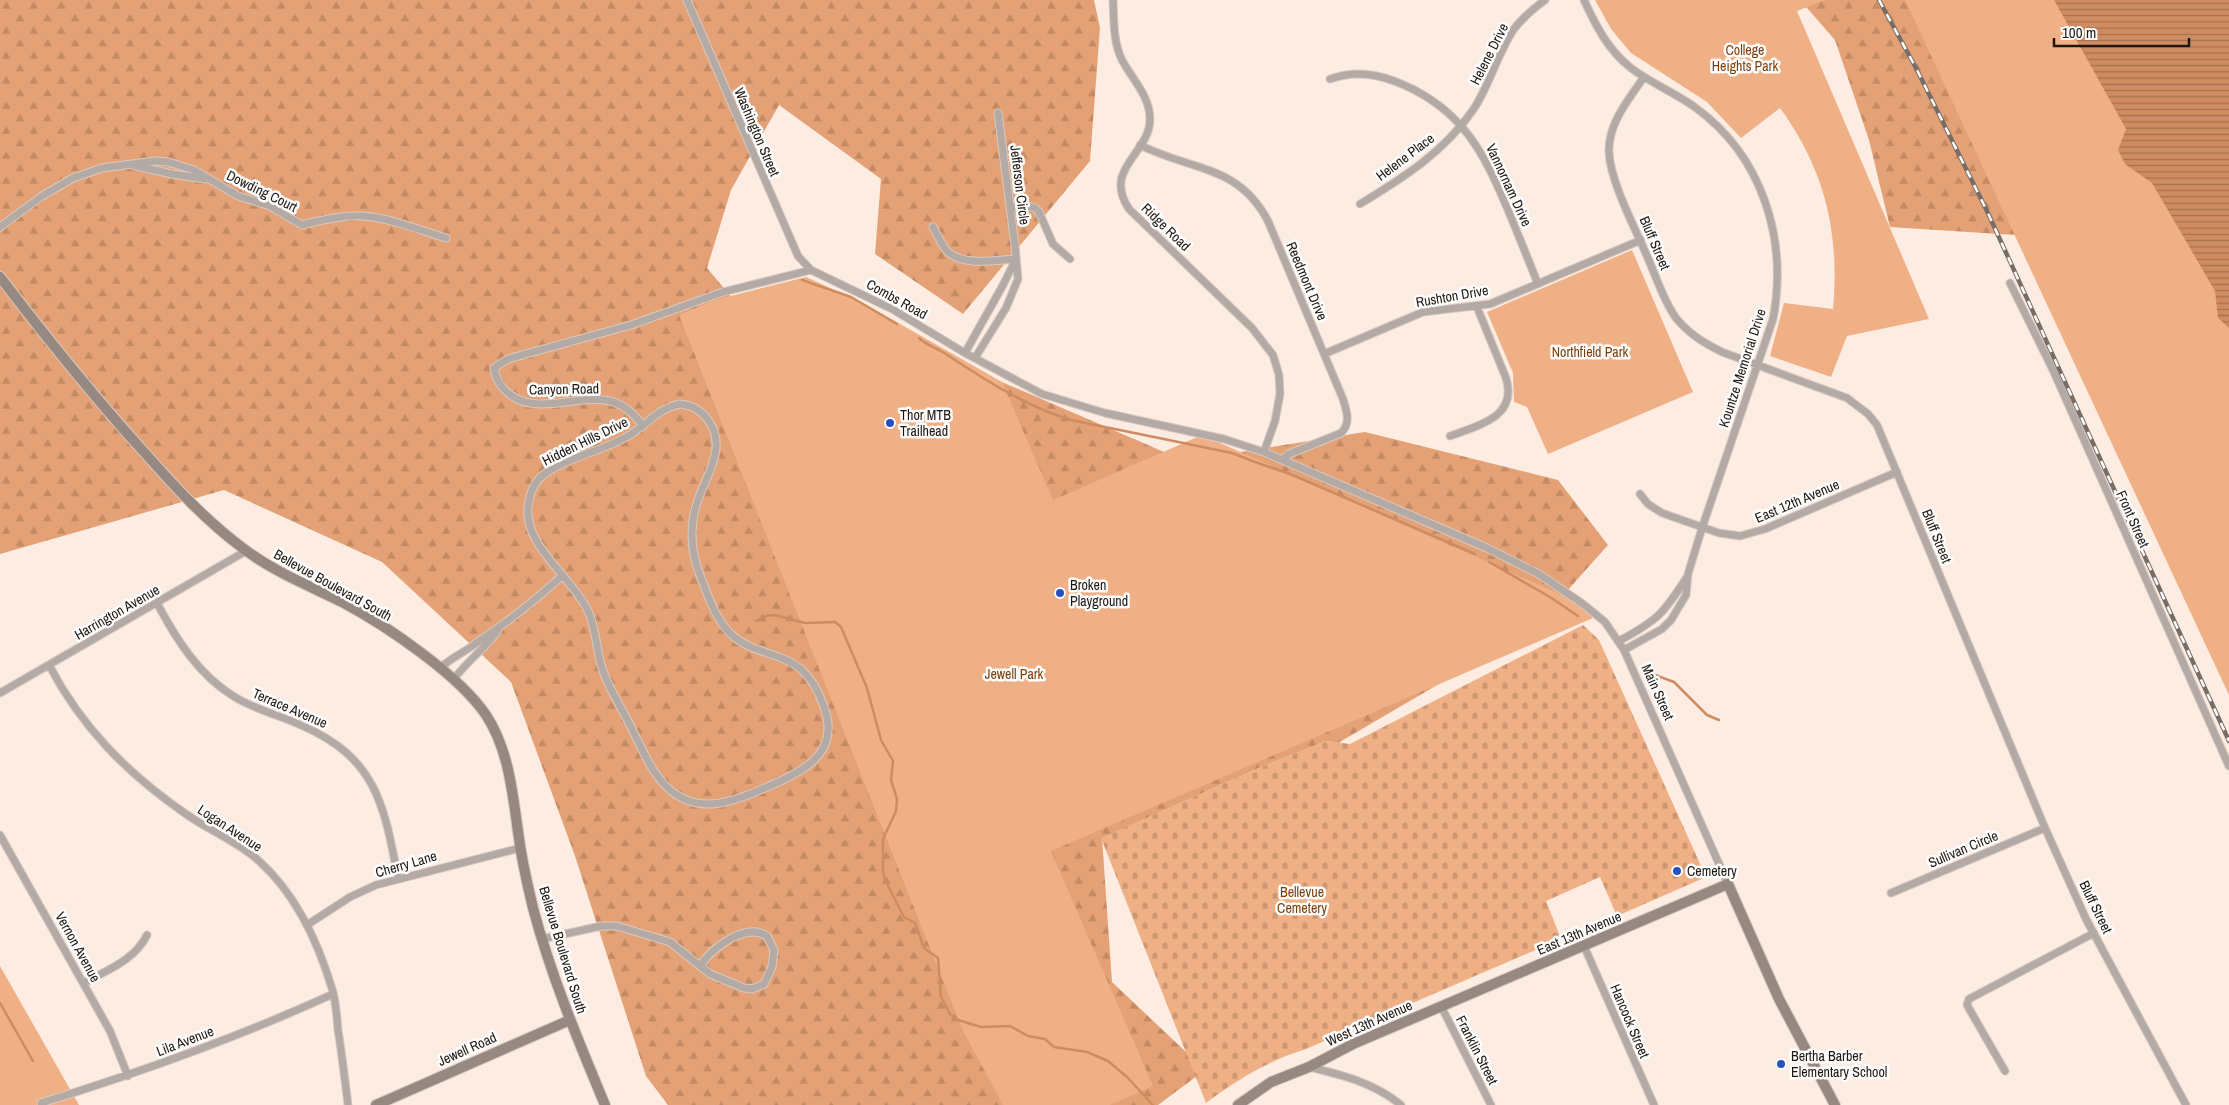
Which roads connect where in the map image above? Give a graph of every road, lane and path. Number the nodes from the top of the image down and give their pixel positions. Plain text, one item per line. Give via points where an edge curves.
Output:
1 (687, 0) edge
2 (1114, 0) edge
3 (1544, 0) edge
4 (1584, 0) edge
5 (1644, 77) junction
6 (1330, 79) dead end
7 (998, 114) dead end
8 (1462, 126) junction
9 (1140, 145) junction
10 (127, 164) junction
11 (210, 179) junction
12 (1360, 204) dead end
13 (1011, 208) junction
14 (933, 227) dead end
15 (0, 228) edge
16 (446, 238) dead end
17 (1641, 240) junction
18 (1016, 259) junction
19 (1070, 259) dead end
20 (811, 270) junction
21 (0, 278) edge
22 (2010, 283) dead end
23 (1538, 284) junction
24 (1477, 307) junction
25 (965, 353) junction
26 (1324, 354) junction
27 (975, 358) junction
28 (1758, 365) junction
29 (643, 426) junction
30 (1450, 436) dead end
31 (1264, 452) junction
32 (1282, 460) junction
33 (1897, 472) junction
34 (1640, 494) dead end
35 (1702, 528) junction
36 (246, 551) junction
37 (1688, 574) junction
38 (563, 575) junction
39 (156, 604) junction
40 (501, 625) junction
41 (1619, 641) junction
42 (1624, 650) junction
43 (49, 665) junction
44 (440, 668) junction
45 (454, 679) junction
46 (0, 693) edge
47 (2229, 766) edge
48 (2045, 828) junction
49 (0, 835) edge
50 (520, 848) junction
51 (398, 878) junction
52 (1728, 884) junction
53 (1891, 892) dead end
54 (307, 925) junction
55 (2094, 933) junction
56 (147, 935) dead end
57 (542, 939) junction
58 (1584, 946) junction
59 (700, 966) junction
60 (84, 983) junction
61 (334, 994) junction
62 (1441, 1006) junction
63 (570, 1020) junction
64 (1309, 1067) junction
65 (2005, 1071) dead end
66 (128, 1076) junction
67 (41, 1103) dead end
68 (348, 1105) edge
69 (376, 1105) edge
70 (605, 1105) edge
71 (1238, 1105) edge
72 (1401, 1105) edge
73 (1491, 1105) edge
74 (1654, 1105) edge
75 (1835, 1105) edge
76 (2186, 1105) edge

1 - 20 street, Washington Street via 798,256
2 - 9 street, Ridge Road via 1118,50 1149,109 1149,126
3 - 8 street, Helene Drive via 1514,30 1484,91
4 - 5 street, Kountze Memorial Drive via 1610,47
5 - 17 street, Bluff Street via 1617,118 1608,152 1618,187
5 - 28 street, Kountze Memorial Drive via 1686,101 1717,126 1742,157 1761,193 1775,235 1778,273 1772,319
6 - 8 street, Vannornam Drive via 1359,73 1397,82 1425,95
7 - 13 street, Jefferson Circle
8 - 12 street, Helene Place via 1423,164
8 - 23 street, Vannornam Drive via 1491,171
9 - 26 street, Reedmont Drive via 1228,178 1254,198 1268,221
9 - 31 street, Ridge Road via 1121,178 1125,203 1252,328 1273,355 1280,376 1280,394
10 - 11 street, Dowding Court
10 - 11 street, Dowding Court via 168,162
10 - 15 street, Dowding Court via 89,172 58,185
11 - 16 street, Dowding Court via 238,196 262,202 302,225 329,218 362,216
13 - 18 street, Jefferson Circle
13 - 19 street via 1024,205 1035,208 1053,244
14 - 18 street via 947,251 954,256 969,260
17 - 23 street, Rushton Drive
17 - 28 street, Bluff Street via 1669,306 1684,327 1705,344
18 - 25 street
18 - 27 street, Jefferson Circle via 1018,279 1014,291
20 - 25 street, Combs Road via 861,292
20 - 29 street, Canyon Road via 723,292 631,324 508,359 494,368 502,387 515,399 554,404 611,401 627,409
21 - 36 street, Bellevue Boulevard South via 64,359 182,495
22 - 47 street, Front Street via 2053,370
23 - 24 street, Rushton Drive
24 - 26 street, Rushton Drive via 1423,312
24 - 30 street via 1508,386 1507,402 1490,420
25 - 27 street, Combs Road
26 - 32 street, Reedmont Drive via 1346,407 1345,429 1336,437 1289,454
27 - 31 street, Combs Road via 1027,387 1061,401 1224,439
28 - 33 street, Bluff Street via 1832,391 1859,405 1877,425
28 - 35 street, Kountze Memorial Drive
29 - 38 street, Hidden Hills Drive via 619,441 552,469 534,486 527,512 530,530
29 - 38 street, Hidden Hills Drive via 665,409 680,404 701,412 715,430 716,452 693,518 691,539 697,568 720,621 730,634 742,643 796,666 810,679 822,700 829,724 821,752 798,773 737,799 700,803 670,790 651,770 610,689 588,610
31 - 32 street, Combs Road
32 - 41 street, Main Street via 1524,566 1583,604 1605,622
33 - 35 street, East 12th Avenue via 1753,533 1731,535
33 - 48 street, Bluff Street
34 - 35 street, East 12th Avenue via 1662,513
35 - 37 street, Kountze Memorial Drive
36 - 39 street, Harrington Avenue
36 - 44 street, Bellevue Boulevard South via 283,574 362,614
37 - 41 street via 1661,615
37 - 42 street via 1686,595 1671,620 1662,629
38 - 40 street
39 - 43 street, Harrington Avenue
39 - 51 street, Terrace Avenue via 187,654 232,695 250,706 332,740 360,767 384,810
40 - 44 street
40 - 45 street via 485,648
41 - 42 street, Main Street
42 - 52 street, Main Street
43 - 46 street, Harrington Avenue
43 - 54 street, Logan Avenue via 81,718 120,763 187,815 229,838 259,861 281,885
44 - 45 street, Bellevue Boulevard South
45 - 50 street, Bellevue Boulevard South via 480,707 500,742 509,774
48 - 53 street, Sullivan Circle
48 - 55 street, Bluff Street
49 - 60 street, Vernon Avenue
50 - 51 street, Cherry Lane
50 - 57 street, Bellevue Boulevard South
51 - 54 street, Cherry Lane via 350,897
52 - 58 street, East 13th Avenue
52 - 75 street, Main Street via 1786,1013
54 - 61 street, Logan Avenue
55 - 65 street via 1969,999 1968,1004
55 - 76 street, Bluff Street
56 - 60 street via 142,946 129,958
57 - 59 street via 601,926 618,926 670,942
57 - 63 street, Bellevue Boulevard South
58 - 62 street, East 13th Avenue
58 - 74 street, Hancock Street
59 - 59 street via 720,980 744,988 758,988 768,977 774,950 767,936 754,931 721,944
60 - 66 street, Vernon Avenue via 110,1031
61 - 66 street, Lila Avenue
61 - 68 street, Logan Avenue
62 - 64 street, West 13th Avenue
62 - 73 street, Franklin Street
63 - 69 street, Jewell Road
63 - 70 street, Bellevue Boulevard South
64 - 71 street via 1271,1082
64 - 72 street via 1367,1083
66 - 67 street, Lila Avenue

